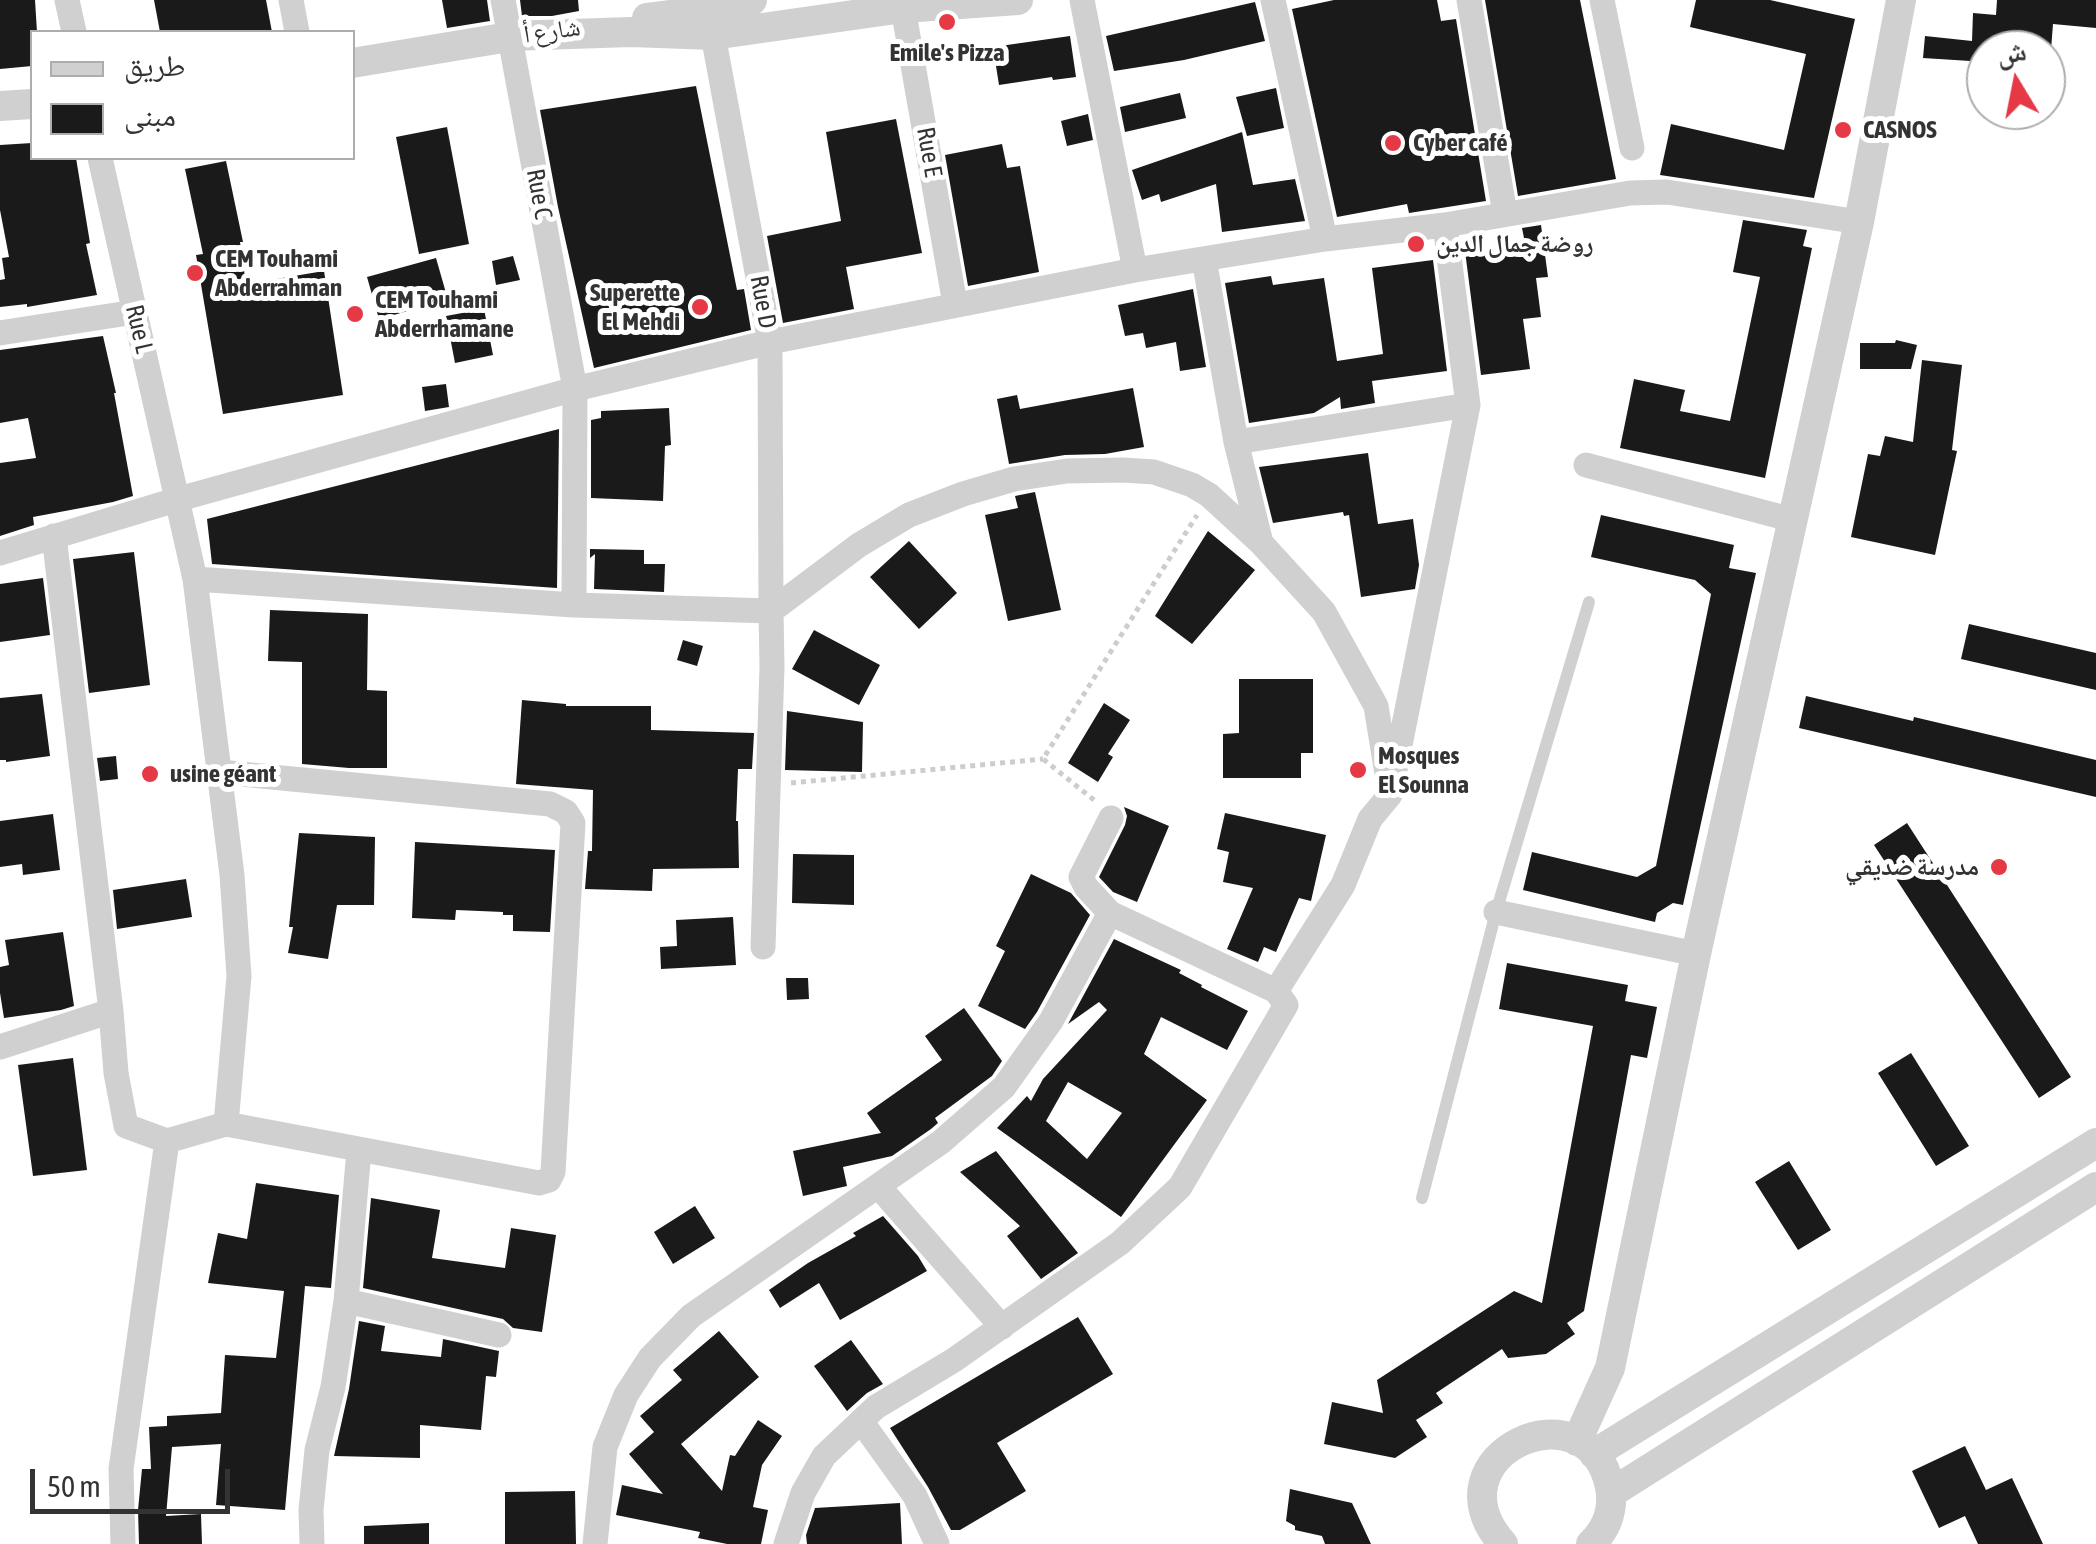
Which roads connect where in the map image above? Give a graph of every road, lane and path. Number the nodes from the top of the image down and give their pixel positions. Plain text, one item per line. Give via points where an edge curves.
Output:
1 (68, 0) edge
2 (291, 0) edge
3 (503, 0) edge
4 (752, 0) edge
5 (1018, 0) edge
6 (1082, 0) edge
7 (1273, 0) edge
8 (1469, 0) edge
9 (1602, 0) edge
10 (1901, 0) edge
11 (905, 4) edge
12 (716, 13) edge
13 (74, 30) edge
14 (298, 30) edge
15 (575, 33) junction
16 (510, 36) junction
17 (355, 62) edge
18 (30, 104) edge
19 (0, 106) edge
20 (1632, 148) dead end
21 (100, 160) edge
22 (1505, 214) junction
23 (1859, 222) junction
24 (1445, 224) junction
25 (1325, 239) junction
26 (1204, 260) junction
27 (1135, 270) junction
28 (956, 304) junction
29 (135, 312) junction
30 (0, 333) edge
31 (770, 342) junction
32 (575, 389) junction
33 (1468, 405) junction
34 (1236, 442) junction
35 (1586, 465) dead end
36 (1209, 496) junction
37 (179, 499) junction
38 (1793, 520) junction
39 (54, 536) junction
40 (1260, 543) junction
41 (0, 552) edge
42 (195, 579) junction
43 (1589, 602) dead end
44 (574, 605) junction
45 (771, 611) junction
46 (1043, 760) junction
47 (220, 772) junction
48 (768, 786) junction
49 (1390, 795) junction
50 (1111, 818) joint
51 (1496, 912) junction
52 (1110, 913) junction
53 (764, 947) dead end
54 (1696, 954) junction
55 (1276, 991) junction
56 (111, 1011) junction
57 (0, 1046) edge
58 (226, 1124) junction
59 (168, 1140) junction
60 (2096, 1143) edge
61 (359, 1150) junction
62 (879, 1187) junction
63 (2096, 1187) edge
64 (1422, 1198) dead end
65 (346, 1301) junction
66 (1002, 1327) junction
67 (500, 1335) dead end
68 (862, 1422) junction
69 (1586, 1448) junction
70 (1612, 1493) junction
71 (1596, 1542) edge
72 (123, 1544) edge
73 (312, 1544) edge
74 (595, 1544) edge
75 (786, 1544) edge
76 (937, 1544) edge
77 (1502, 1544) edge

1 - 13 street
2 - 14 street
3 - 16 street, Rue C
4 - 12 street, شارع أ
5 - 11 street, شارع أ
6 - 27 street
7 - 25 street
8 - 22 street
9 - 20 street
10 - 23 street
11 - 12 street, شارع أ
11 - 28 street, Rue E
12 - 15 street, شارع أ
12 - 15 street, شارع أ via 631,32
12 - 16 street, شارع أ
12 - 31 street, Rue D
15 - 16 street
16 - 17 street, شارع أ
16 - 32 street, Rue C
18 - 19 street
21 - 29 street, Rue L
22 - 23 street via 1666,192
22 - 24 street
23 - 38 street
24 - 25 street
24 - 33 street
25 - 26 street
26 - 27 street
26 - 34 street
27 - 28 street
28 - 31 street
29 - 30 street
29 - 37 street, Rue L
31 - 32 street
31 - 45 street, Rue D
32 - 37 street
32 - 44 street, Rue C
33 - 34 street
33 - 49 street
34 - 40 street
35 - 38 street
36 - 40 street
36 - 45 street via 1154,472 1067,470 1014,479 908,515
36 - 46 path
37 - 39 street
37 - 42 street, Rue L
38 - 54 street
39 - 41 street
39 - 56 street
40 - 49 street via 1324,612 1351,657 1376,706
42 - 44 street
42 - 47 street, Rue L
43 - 51 lane
44 - 45 street
45 - 48 street, Rue D
46 - 48 path
46 - 50 path
47 - 58 street, Rue L via 238,976
47 - 61 street via 550,804 573,823 549,1180
48 - 53 street, Rue D
49 - 55 street
50 - 52 street via 1082,877
51 - 54 street
51 - 64 lane
52 - 55 street
52 - 62 street via 1051,1021 1004,1087
54 - 69 street via 1610,1368
55 - 66 street via 1286,1005 1180,1187 1120,1243
56 - 57 street
56 - 59 street via 126,1126
58 - 59 street
58 - 61 street
59 - 72 street via 121,1469
60 - 69 street
61 - 65 street
62 - 66 street
62 - 74 street via 692,1316 650,1358 605,1447
63 - 70 street
65 - 67 street
65 - 73 street via 317,1450
66 - 68 street
68 - 75 street via 824,1456 803,1492
68 - 76 street via 915,1496
69 - 70 street via 1606,1472
69 - 77 street via 1558,1435 1536,1435 1500,1454 1482,1492 1484,1513
70 - 71 street

